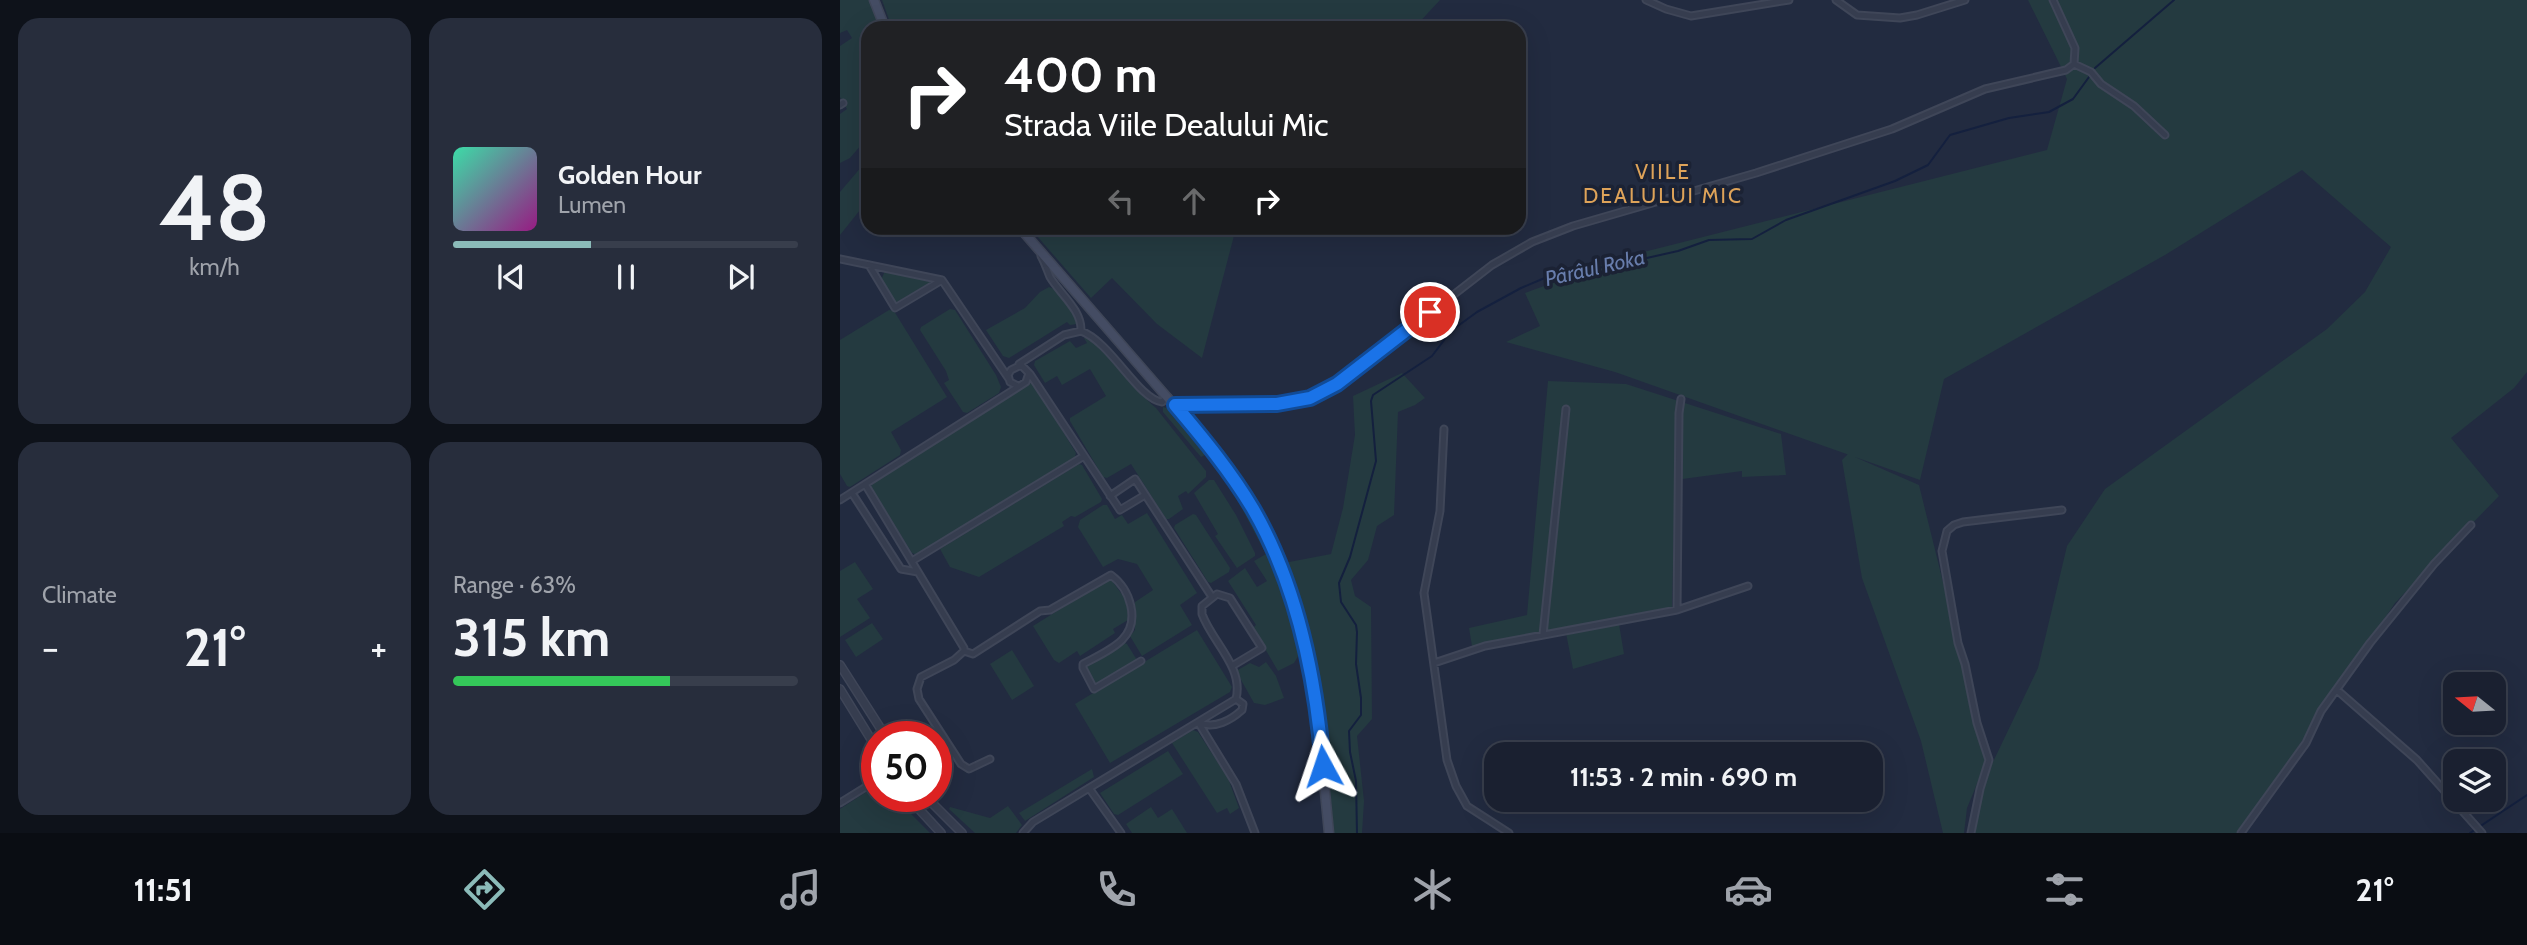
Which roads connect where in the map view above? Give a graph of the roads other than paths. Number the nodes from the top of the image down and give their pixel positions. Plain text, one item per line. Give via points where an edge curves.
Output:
1 (874, 0) edge
2 (1646, 0) edge
3 (1789, 0) edge
4 (1836, 0) edge
5 (1965, 0) edge
6 (2053, 0) edge
7 (882, 21) edge
8 (2074, 64) junction
9 (2165, 135) dead end
10 (1026, 235) edge
11 (1036, 247) junction
12 (840, 259) edge
13 (869, 265) junction
14 (942, 279) junction
15 (1081, 331) junction
16 (1018, 365) junction
17 (1029, 373) junction
18 (1009, 379) junction
19 (1018, 386) junction
20 (1168, 397) junction
21 (1681, 399) dead end
22 (1175, 405) junction
23 (1566, 409) dead end
24 (1444, 429) dead end
25 (1084, 456) junction
26 (865, 484) junction
27 (852, 492) junction
28 (1145, 495) junction
29 (1110, 496) junction
30 (840, 500) edge
31 (2062, 510) dead end
32 (2471, 526) dead end
33 (912, 561) junction
34 (918, 572) junction
35 (1748, 586) dead end
36 (1212, 597) junction
37 (1677, 610) junction
38 (1543, 635) junction
39 (964, 651) junction
40 (1141, 661) dead end
41 (1434, 663) junction
42 (840, 665) edge
43 (1232, 666) junction
44 (840, 690) edge
45 (2337, 690) junction
46 (1236, 699) junction
47 (876, 721) edge
48 (1198, 722) junction
49 (861, 723) edge
50 (990, 759) dead end
51 (1089, 788) junction
52 (861, 790) edge
53 (840, 803) edge
54 (922, 812) edge
55 (941, 812) edge
56 (2481, 832) edge
57 (941, 833) edge
58 (962, 833) edge
59 (1023, 833) edge
60 (1121, 833) edge
61 (1255, 833) edge
62 (1329, 833) edge
63 (1509, 833) edge
64 (1971, 833) edge
65 (2241, 833) edge

1 - 7 main road
2 - 3 street via 1690,16
4 - 5 street via 1857,15 1900,18
6 - 8 street via 2075,48
8 - 9 street via 2091,72
8 - 22 street via 2066,70 1985,89 1892,129 1532,242 1492,265 1337,384 1310,398 1277,404
10 - 11 main road
11 - 15 street via 1076,313
11 - 20 main road
12 - 13 street
13 - 14 street
13 - 14 street via 895,308
14 - 18 street
15 - 16 street via 1064,335
15 - 20 street via 1101,342 1149,397 1162,402
16 - 17 street
16 - 18 street via 1011,369
17 - 19 street via 1026,382
17 - 25 street
18 - 19 street
19 - 26 street
20 - 22 main road
21 - 37 street
22 - 62 main road via 1253,509 1285,580 1316,700
23 - 38 street
24 - 41 street via 1440,511 1424,593
25 - 29 street
25 - 33 street
26 - 27 street
26 - 33 street
27 - 30 street
27 - 34 street via 901,569
28 - 29 street via 1120,510
28 - 29 street via 1135,479
28 - 36 street
31 - 64 street via 1963,522 1947,531 1943,541 1958,643 1989,760
32 - 45 street via 2434,564
33 - 34 street
34 - 39 street
35 - 37 street
36 - 43 street via 1202,606 1202,614
36 - 43 street via 1224,594 1230,598 1262,648
37 - 38 street
38 - 41 street via 1469,650
39 - 40 street via 974,654 1040,611 1050,610 1111,575 1130,601 1130,630 1122,641 1083,668 1094,689
39 - 50 street via 921,677 919,699 961,764 968,769
41 - 63 street via 1447,760 1456,786 1467,806
42 - 47 street
43 - 46 street via 1239,689
44 - 49 street
45 - 56 street via 2417,761
45 - 65 street via 2306,743
46 - 48 street
46 - 48 street via 1243,704 1236,715 1212,726
48 - 51 street
48 - 61 street via 1236,784
51 - 59 street
51 - 60 street
52 - 53 street
54 - 57 street
55 - 58 street

